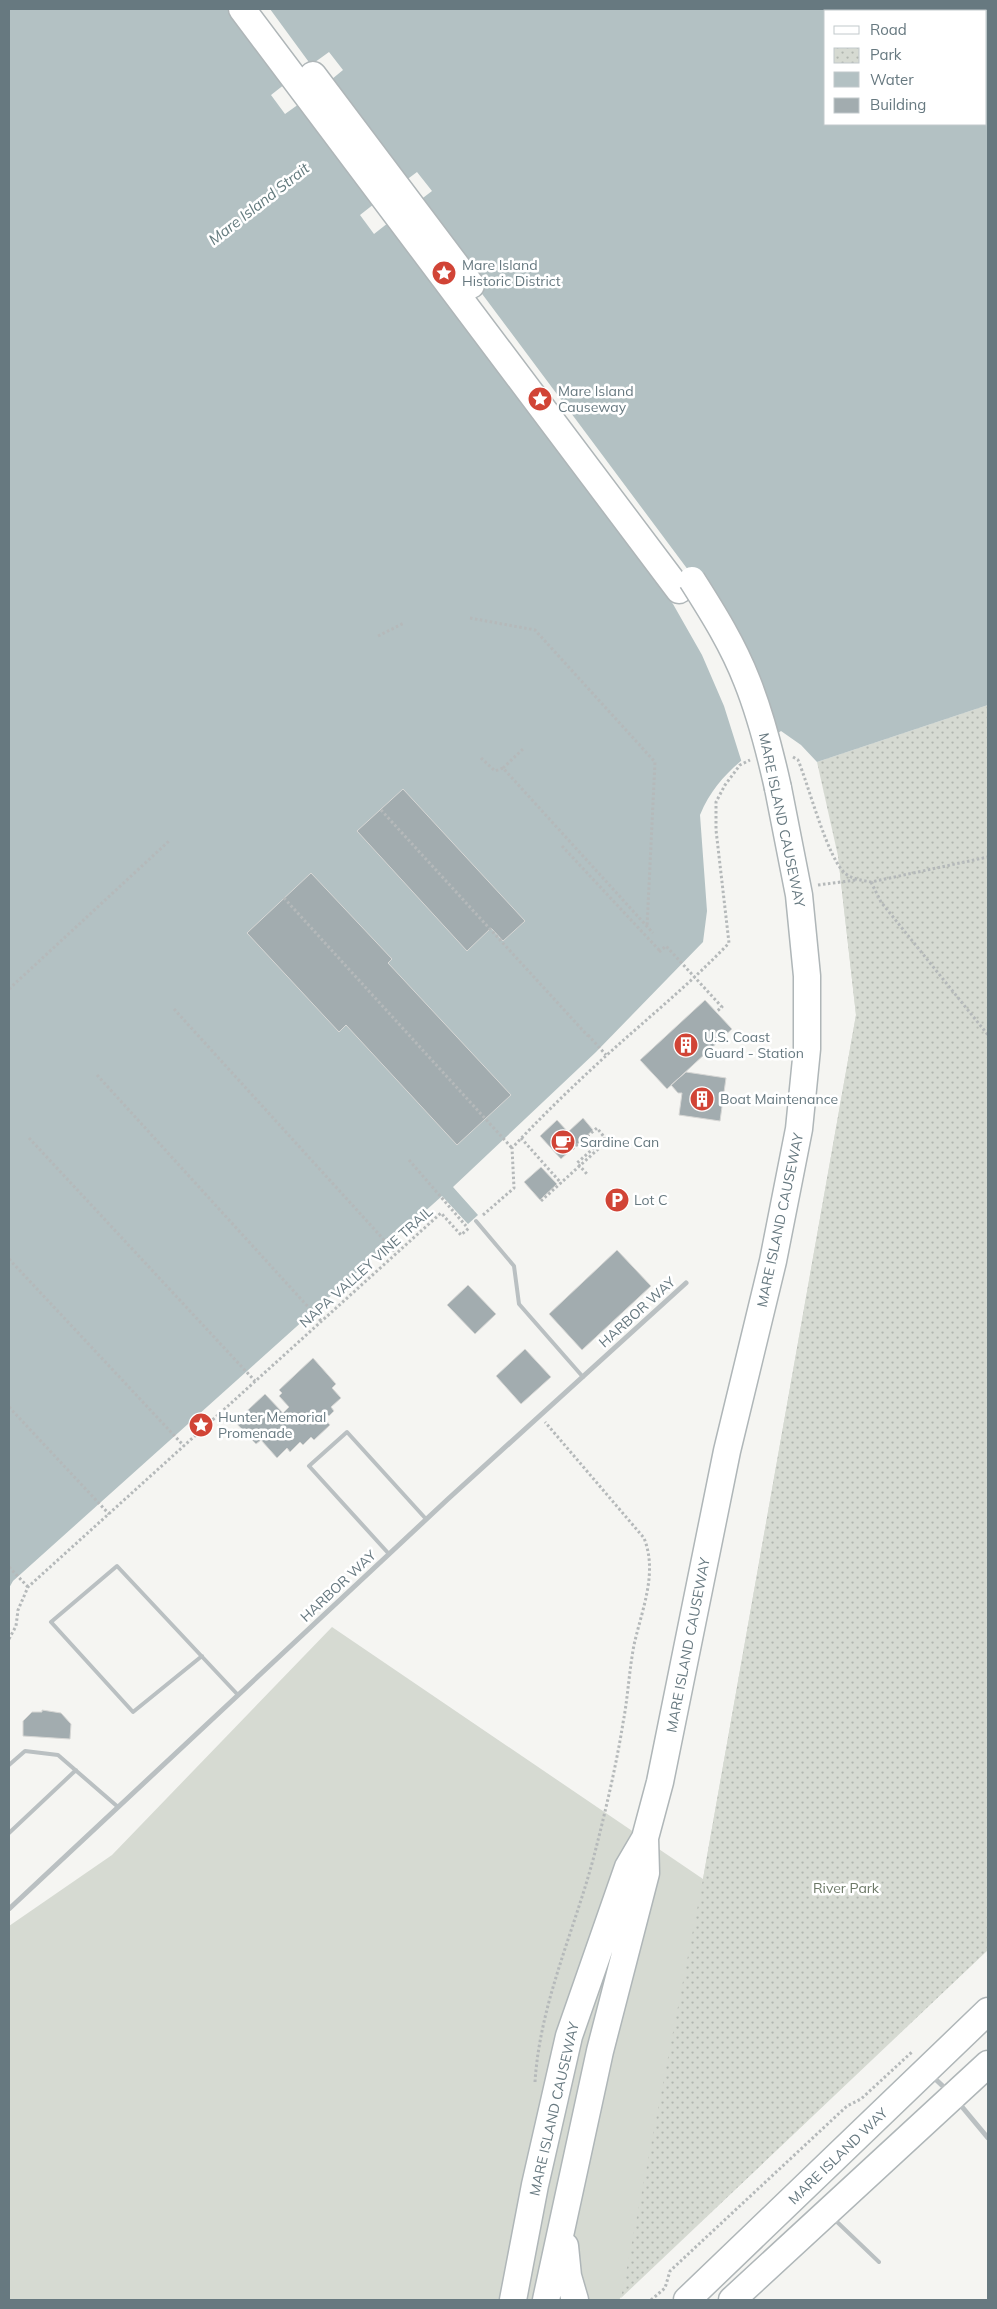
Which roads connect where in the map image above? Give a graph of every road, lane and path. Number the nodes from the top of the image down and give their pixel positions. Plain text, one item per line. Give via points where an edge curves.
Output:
1 (242, 9) edge
2 (264, 9) edge
3 (470, 618) dead end
4 (404, 623) dead end
5 (378, 636) dead end
6 (523, 749) dead end
7 (481, 758) dead end
8 (503, 768) junction
9 (770, 791) junction
10 (716, 802) dead end
11 (381, 810) dead end
12 (170, 841) dead end
13 (562, 846) dead end
14 (988, 857) edge
15 (857, 880) dead end
16 (798, 888) junction
17 (284, 898) dead end
18 (646, 927) junction
19 (653, 933) dead end
20 (696, 978) junction
21 (9, 989) edge
22 (174, 1009) dead end
23 (716, 1012) dead end
24 (582, 1029) junction
25 (988, 1035) edge
26 (588, 1036) dead end
27 (606, 1055) junction
28 (97, 1075) dead end
29 (29, 1138) dead end
30 (521, 1138) junction
31 (607, 1141) dead end
32 (512, 1148) junction
33 (572, 1149) dead end
34 (409, 1160) dead end
35 (579, 1165) junction
36 (587, 1174) dead end
37 (561, 1183) junction
38 (541, 1201) dead end
39 (476, 1221) junction
40 (468, 1228) junction
41 (396, 1253) junction
42 (9, 1259) edge
43 (686, 1282) dead end
44 (321, 1321) junction
45 (582, 1377) junction
46 (255, 1381) junction
47 (9, 1407) edge
48 (540, 1416) junction
49 (184, 1446) junction
50 (727, 1451) junction
51 (108, 1514) junction
52 (426, 1519) junction
53 (389, 1554) junction
54 (9, 1568) edge
55 (28, 1587) junction
56 (9, 1638) edge
57 (202, 1656) junction
58 (238, 1695) junction
59 (9, 1765) edge
60 (76, 1770) junction
61 (118, 1807) junction
62 (9, 1833) edge
63 (645, 1838) junction
64 (9, 1909) edge
65 (988, 2011) edge
66 (921, 2060) junction
67 (988, 2064) edge
68 (535, 2084) dead end
69 (953, 2097) junction
70 (988, 2138) edge
71 (827, 2212) junction
72 (562, 2223) junction
73 (879, 2262) dead end
74 (513, 2300) edge
75 (546, 2300) edge
76 (574, 2300) edge
77 (650, 2300) edge
78 (687, 2300) edge
79 (732, 2300) edge

1 - 9 main road, MARE ISLAND CAUSEWAY via 679,590 707,637 731,688
2 - 9 main road, MARE ISLAND CAUSEWAY, bridge via 692,580 722,628 747,680 762,725
3 - 18 path via 535,630 655,762
4 - 5 path
6 - 8 path
7 - 8 path via 495,771
8 - 18 path
9 - 16 main road, MARE ISLAND CAUSEWAY
9 - 50 main road, MARE ISLAND CAUSEWAY via 787,937 790,1044 782,1127 738,1348
10 - 20 path via 716,830 729,943
11 - 24 path
12 - 21 path
13 - 20 path via 659,952 666,946
14 - 25 path via 871,882 881,902
15 - 16 path
16 - 50 main road, MARE ISLAND CAUSEWAY via 807,976 808,1039 799,1129 773,1261
17 - 32 path
18 - 19 path
20 - 23 path via 722,1007
20 - 27 path
22 - 41 path
24 - 26 path
24 - 27 path
27 - 30 path
28 - 44 path
29 - 46 path
30 - 32 path
30 - 37 path
31 - 35 path
32 - 39 path via 514,1188
33 - 35 path via 597,1128 605,1138
34 - 40 path
35 - 36 path
35 - 37 path
37 - 38 path
39 - 40 path
39 - 45 lane via 514,1266 519,1304
40 - 41 path, NAPA VALLEY VINE TRAIL via 461,1234 441,1213
41 - 44 path, NAPA VALLEY VINE TRAIL
42 - 49 path
43 - 45 street, HARBOR WAY
44 - 46 path, NAPA VALLEY VINE TRAIL
45 - 48 street, HARBOR WAY
46 - 49 path, NAPA VALLEY VINE TRAIL
47 - 51 path
48 - 52 street, HARBOR WAY
48 - 68 path via 644,1538 650,1554 650,1575 600,1829 575,1920 545,2009
49 - 51 path, NAPA VALLEY VINE TRAIL
50 - 63 main road, MARE ISLAND CAUSEWAY via 666,1757
51 - 55 path, NAPA VALLEY VINE TRAIL
52 - 53 street, HARBOR WAY
52 - 53 lane via 347,1432 309,1466
53 - 58 street, HARBOR WAY
54 - 55 path
55 - 56 path, NAPA VALLEY VINE TRAIL
57 - 57 lane via 117,1566 51,1622 134,1712
57 - 58 lane
58 - 61 street, HARBOR WAY
59 - 60 lane via 25,1751 58,1755
60 - 61 lane
60 - 62 lane
61 - 64 street, HARBOR WAY
63 - 72 main road, MARE ISLAND CAUSEWAY via 646,1873 600,2051
63 - 74 main road, MARE ISLAND CAUSEWAY via 628,1867 568,2036
65 - 66 main road, MARE ISLAND WAY
66 - 69 street
66 - 77 path via 847,2106 670,2271 665,2288
66 - 78 main road, MARE ISLAND WAY
67 - 69 main road
69 - 70 street
69 - 71 main road
71 - 73 lane
71 - 79 main road
72 - 75 main road, MARE ISLAND CAUSEWAY
72 - 76 main road

